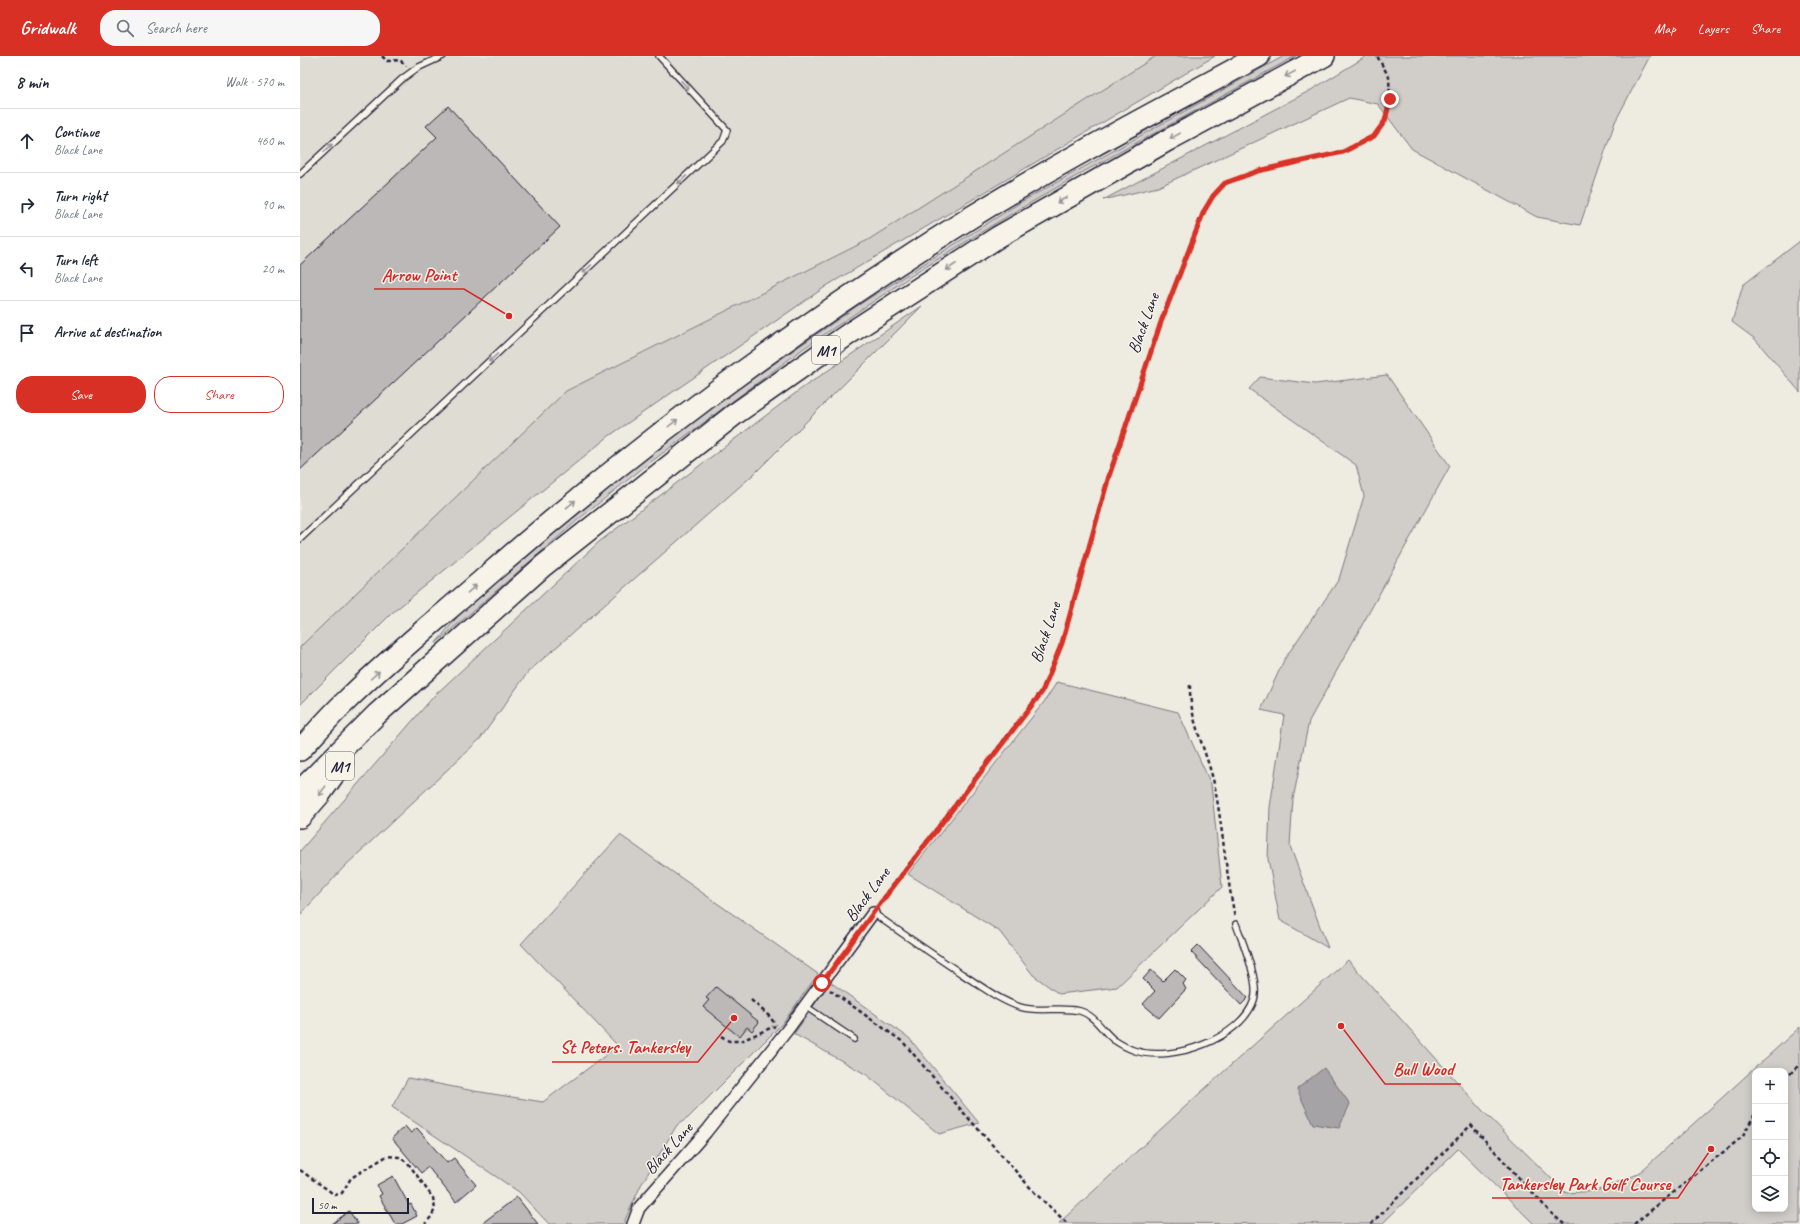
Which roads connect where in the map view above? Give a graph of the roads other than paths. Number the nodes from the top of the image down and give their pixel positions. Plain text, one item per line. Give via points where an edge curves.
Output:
1 (443, 56) edge
2 (659, 56) edge
3 (1259, 56) edge
4 (1324, 56) edge
5 (300, 174) edge
6 (300, 539) edge
7 (346, 701) junction
8 (377, 714) junction
9 (300, 735) edge
10 (300, 750) edge
11 (300, 791) edge
12 (300, 817) edge
13 (873, 913) joint
14 (1236, 924) road end
15 (805, 1006) junction
16 (854, 1039) dead end
17 (633, 1224) edge

5 -> 1 lane via 402,78
2 -> 6 lane via 727,130 723,141
7 -> 3 highway, M1 via 486,576 594,485 715,391 820,315 974,216
4 -> 8 highway, M1 via 1168,140 998,237 850,333 735,414 543,566
7 - 9 highway, M1
7 - 10 highway, M1
8 - 11 highway, M1
8 -> 12 highway, M1 via 320,794
13 - 14 lane via 997,997 1021,1008 1081,1011 1100,1025 1114,1040 1135,1050 1152,1054 1178,1052 1209,1042 1230,1031 1247,1013 1254,999 1255,986
13 - 15 street, Black Lane
15 - 16 lane
15 - 17 street, Black Lane via 706,1132 639,1208

